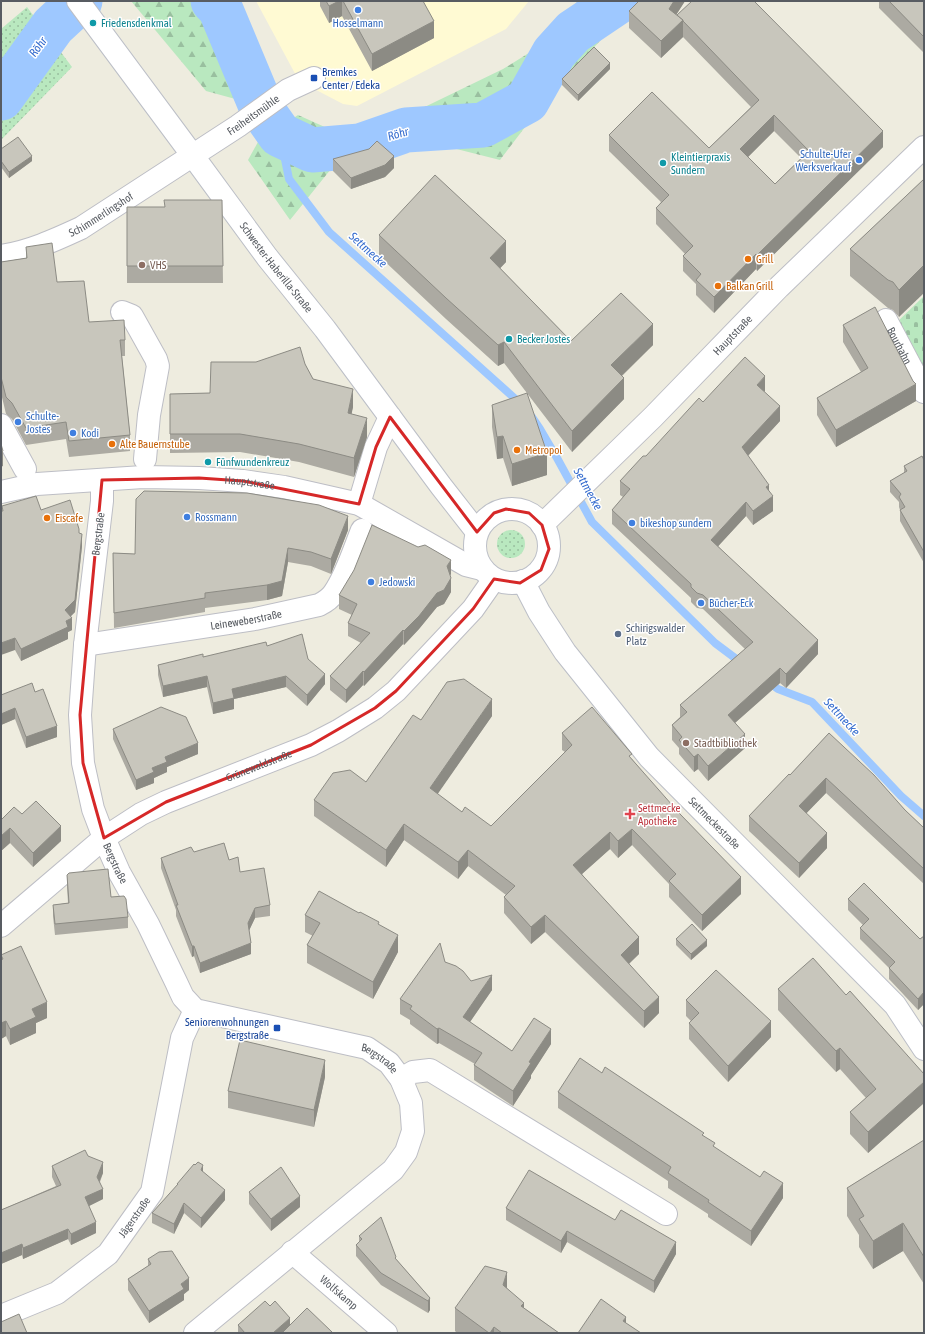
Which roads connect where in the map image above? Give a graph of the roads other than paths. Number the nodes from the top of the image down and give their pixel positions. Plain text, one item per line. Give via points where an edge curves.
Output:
1 (78, 1) edge
2 (314, 78) dead end
3 (924, 147) edge
4 (194, 156) junction
5 (1, 256) edge
6 (122, 312) dead end
7 (886, 320) dead end
8 (924, 392) edge
9 (390, 417) junction
10 (1, 425) edge
11 (145, 459) dead end
12 (25, 469) dead end
13 (102, 490) junction
14 (1, 492) edge
15 (359, 504) junction
16 (550, 517) junction
17 (362, 530) dead end
18 (477, 532) junction
19 (488, 574) junction
20 (523, 581) junction
21 (85, 645) junction
22 (104, 838) junction
23 (1, 926) edge
24 (195, 1010) junction
25 (924, 1049) edge
26 (401, 1079) junction
27 (666, 1214) dead end
28 (292, 1252) junction
29 (1, 1316) edge
30 (195, 1333) edge
31 (386, 1333) edge

1 - 4 street, Schwester-Haberilla-Straße
2 - 4 street, Freiheitsmühle via 286,92
3 - 16 street, Hauptstraße via 779,287
4 - 5 street, Schimmerlingshof via 81,228 53,241
4 - 9 street, Schwester-Haberilla-Straße via 267,257 325,329
6 - 11 street via 132,316 158,366 149,415
7 - 8 street, Bourhahn
9 - 15 street via 376,447
9 - 18 street, Schwester-Haberilla-Straße
10 - 12 street
13 - 14 street, Hauptstraße via 37,484
13 - 15 street, Hauptstraße via 143,477 191,478 243,481
13 - 21 street, Bergstraße
15 - 19 street, Hauptstraße via 466,565
16 - 18 street via 506,509 494,513 483,522
16 - 20 street via 547,558 541,570
17 - 21 street, Leineweberstraße via 334,594 319,605 255,619
18 - 19 street via 474,544 476,557
19 - 20 street via 507,583
19 - 22 street, Grünewaldstraße via 473,608 396,691 375,708 311,745 166,802 141,814
20 - 25 street, Settmeckestraße via 539,612 565,652 649,757 895,1005
21 - 22 street, Bergstraße via 80,715 83,763
22 - 23 street, Grünewaldstraße
22 - 24 street, Bergstraße via 176,982
24 - 26 street, Bergstraße via 367,1048 389,1063
24 - 29 street, Jägerstraße via 182,1038 152,1192 108,1254 57,1293
26 - 27 street, Bergstraße via 413,1072 430,1070
26 - 28 street, Bergstraße via 412,1103 413,1130 406,1152 393,1170
28 - 30 street, Bergstraße
28 - 31 street, Wolfskamp

